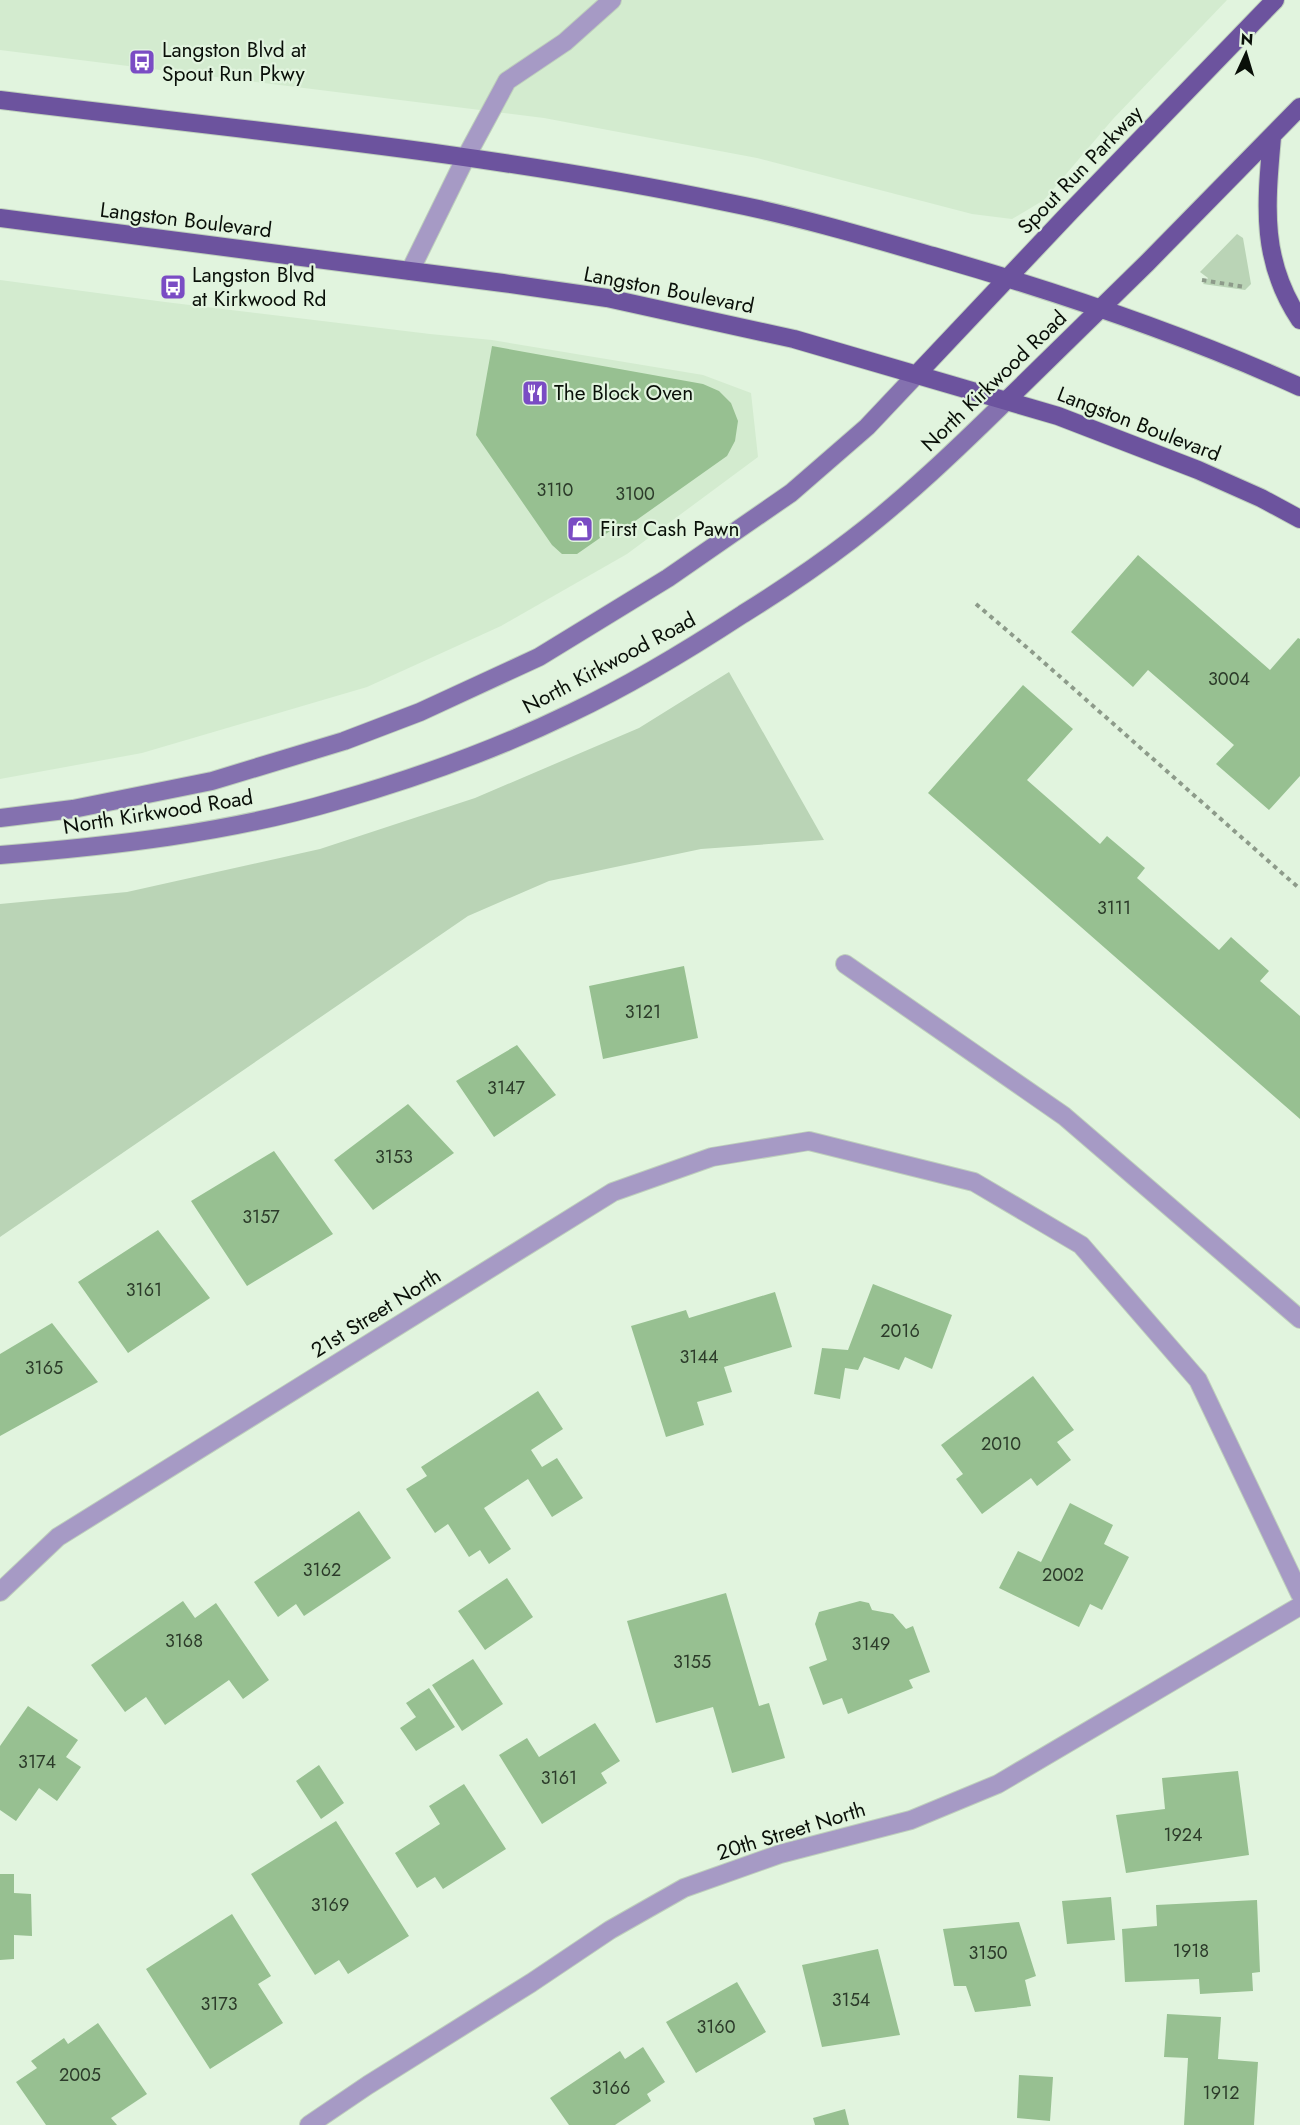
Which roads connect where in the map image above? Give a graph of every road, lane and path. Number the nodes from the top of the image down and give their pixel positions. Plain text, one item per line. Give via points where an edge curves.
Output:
1 (612, 0) edge
2 (1275, 0) edge
3 (0, 100) edge
4 (1300, 107) edge
5 (1272, 137) junction
6 (466, 157) junction
7 (0, 218) edge
8 (410, 271) junction
9 (1009, 277) junction
10 (1202, 280) dead end
11 (1252, 288) dead end
12 (1101, 308) junction
13 (1300, 320) edge
14 (918, 374) junction
15 (1300, 387) edge
16 (1007, 400) junction
17 (1300, 519) edge
18 (976, 604) dead end
19 (0, 818) edge
20 (0, 855) edge
21 (1300, 889) edge
22 (845, 964) dead end
23 (1300, 1318) edge
24 (0, 1592) edge
25 (1300, 1594) edge
26 (1300, 1606) edge
27 (309, 2125) edge

1 - 6 street via 565,42 507,81
2 - 9 main road, Spout Run Parkway
3 - 6 main road
4 - 5 main road
5 - 12 main road
5 - 13 main road via 1266,209 1271,255 1286,298
6 - 8 street
6 - 9 main road via 726,202 879,239
7 - 8 main road, Langston Boulevard
8 - 14 main road, Langston Boulevard via 607,298 794,339
9 - 12 main road
9 - 14 main road, Spout Run Parkway
10 - 11 path
12 - 15 main road
12 - 16 main road, North Kirkwood Road
14 - 16 main road, Langston Boulevard
14 - 19 main road, North Kirkwood Road via 867,427 791,493 668,578 539,657 420,712 344,741 213,781 84,807
16 - 17 main road, Langston Boulevard via 1143,448 1261,498
16 - 20 main road, North Kirkwood Road via 890,509 804,575 668,660 570,714 424,772 335,801 162,838
18 - 21 path
22 - 23 street via 1064,1116
24 - 25 street, 21st Street North via 58,1538 613,1192 712,1157 809,1141 974,1182 1081,1245 1198,1380
26 - 27 street, 20th Street North via 998,1784 911,1820 780,1854 684,1888 610,1930

